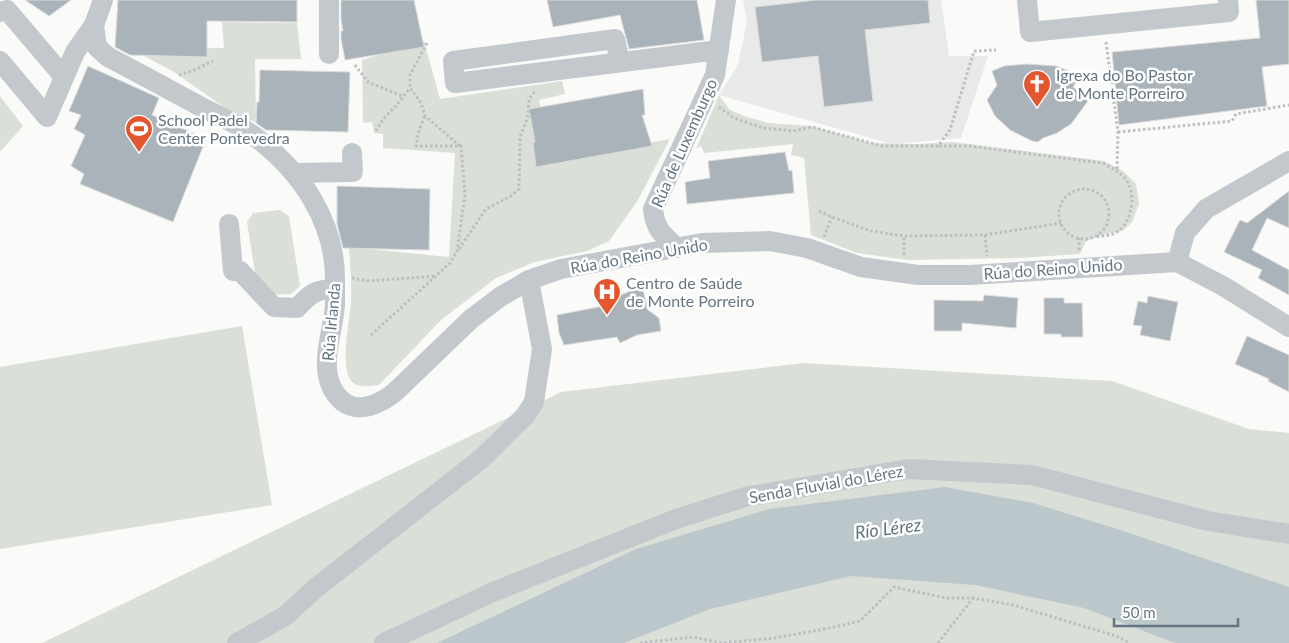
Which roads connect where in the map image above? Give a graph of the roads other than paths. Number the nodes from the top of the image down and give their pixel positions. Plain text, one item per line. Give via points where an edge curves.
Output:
1 (103, 0) edge
2 (329, 0) edge
3 (726, 0) edge
4 (1027, 0) edge
5 (1228, 0) edge
6 (0, 12) edge
7 (94, 25) junction
8 (719, 50) junction
9 (329, 54) dead end
10 (0, 61) edge
11 (620, 62) junction
12 (64, 77) junction
13 (352, 153) dead end
14 (1289, 161) edge
15 (296, 173) junction
16 (228, 224) dead end
17 (677, 248) junction
18 (1177, 262) junction
19 (529, 280) junction
20 (341, 283) junction
21 (1289, 327) edge
22 (345, 403) joint
23 (1289, 534) edge
24 (237, 643) edge
25 (384, 643) edge

1 - 7 street
2 - 9 street
3 - 8 street, Rúa de Luxemburgo
4 - 5 street via 1030,32 1230,12
6 - 12 street via 7,10
7 - 12 street via 75,52
7 - 15 street, Rúa Irlanda via 97,47 108,57 253,135
8 - 11 street
8 - 17 street, Rúa de Luxemburgo via 715,75 653,209 659,231
10 - 12 street via 47,117
11 - 11 street via 615,39 453,61 456,83
13 - 15 street via 353,172
14 - 18 street via 1206,209 1185,233
15 - 20 street, Rúa Irlanda via 318,208
16 - 20 street via 233,271 240,271 274,307 297,308 310,293
17 - 18 street, Rúa do Reino Unido via 702,243 770,241 807,248 861,267 918,275 970,275
17 - 19 street, Rúa do Reino Unido via 562,269
18 - 21 street
19 - 22 street, Rúa do Reino Unido via 471,319 381,403 356,408
19 - 24 street via 542,349 534,402 525,416 481,459 317,587 285,616
20 - 22 street, Rúa Irlanda via 335,304 327,374 336,395
23 - 25 street, Senda Fluvial do Lérez via 1208,521 1032,475 908,469 745,497 676,519 494,592

